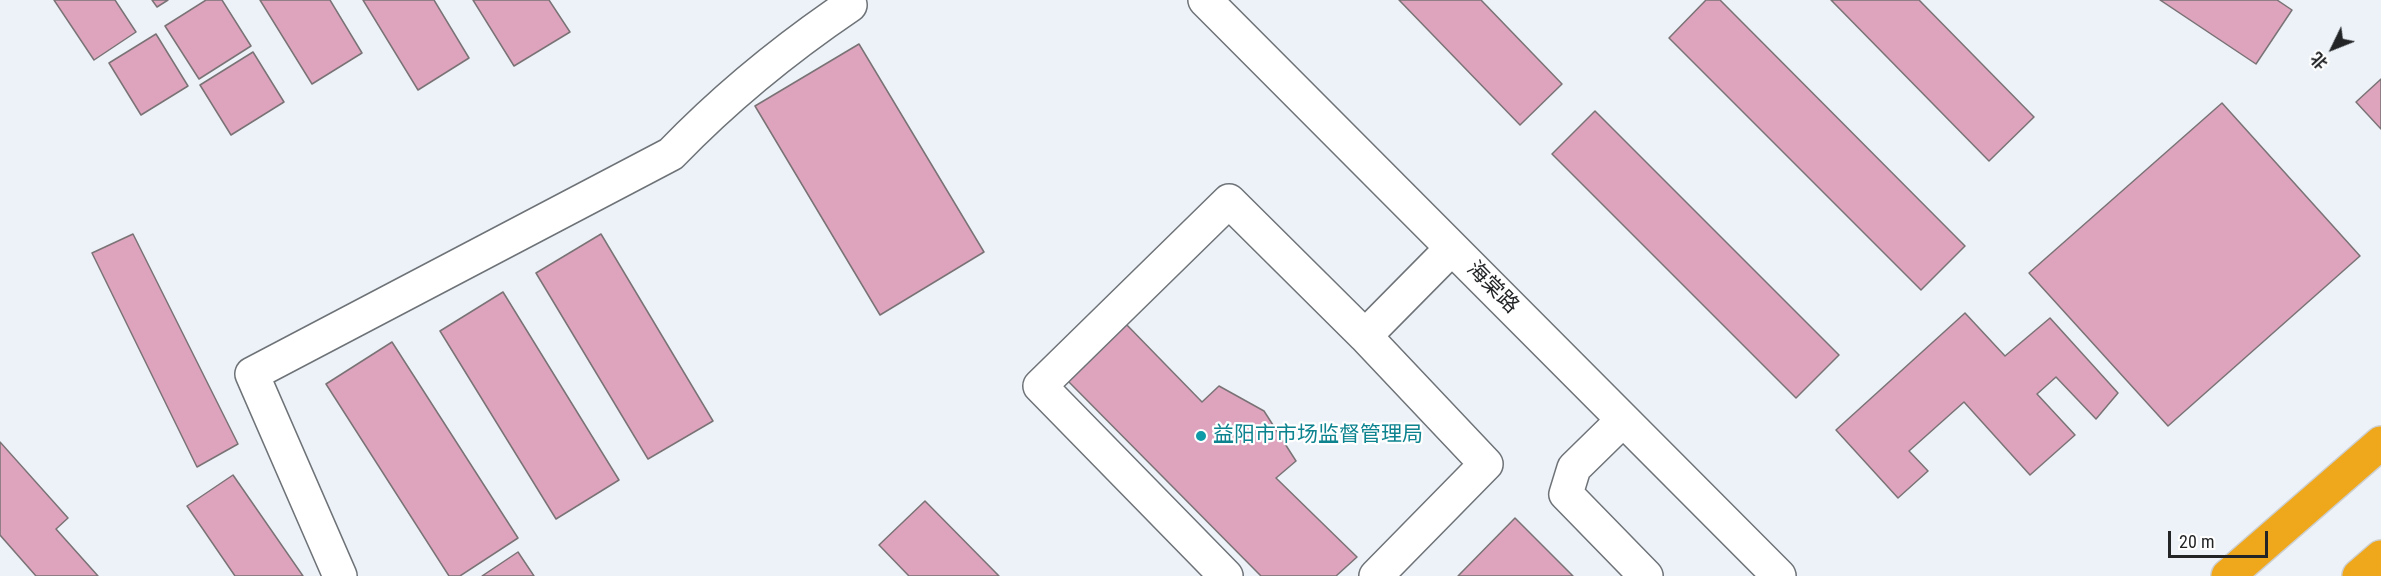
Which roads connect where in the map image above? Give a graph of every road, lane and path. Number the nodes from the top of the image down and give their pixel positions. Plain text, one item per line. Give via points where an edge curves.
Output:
1 (1205, 0) edge
2 (850, 5) dead end
3 (1452, 248) junction
4 (1365, 336) junction
5 (1623, 420) junction
6 (2381, 443) edge
7 (2381, 557) edge
8 (340, 576) edge
9 (1227, 576) edge
10 (1376, 576) edge
11 (1646, 576) edge
12 (1779, 576) edge
13 (2228, 576) edge
14 (2359, 576) edge

1 - 3 street, 海棠路
2 - 8 street via 795,42 706,118 671,154 252,374
3 - 4 street
3 - 5 street, 海棠路
4 - 9 street via 1229,201 1040,386
4 - 10 street via 1486,464
5 - 11 street via 1574,468 1566,494
5 - 12 street, 海棠路
6 - 13 highway
7 - 14 highway

